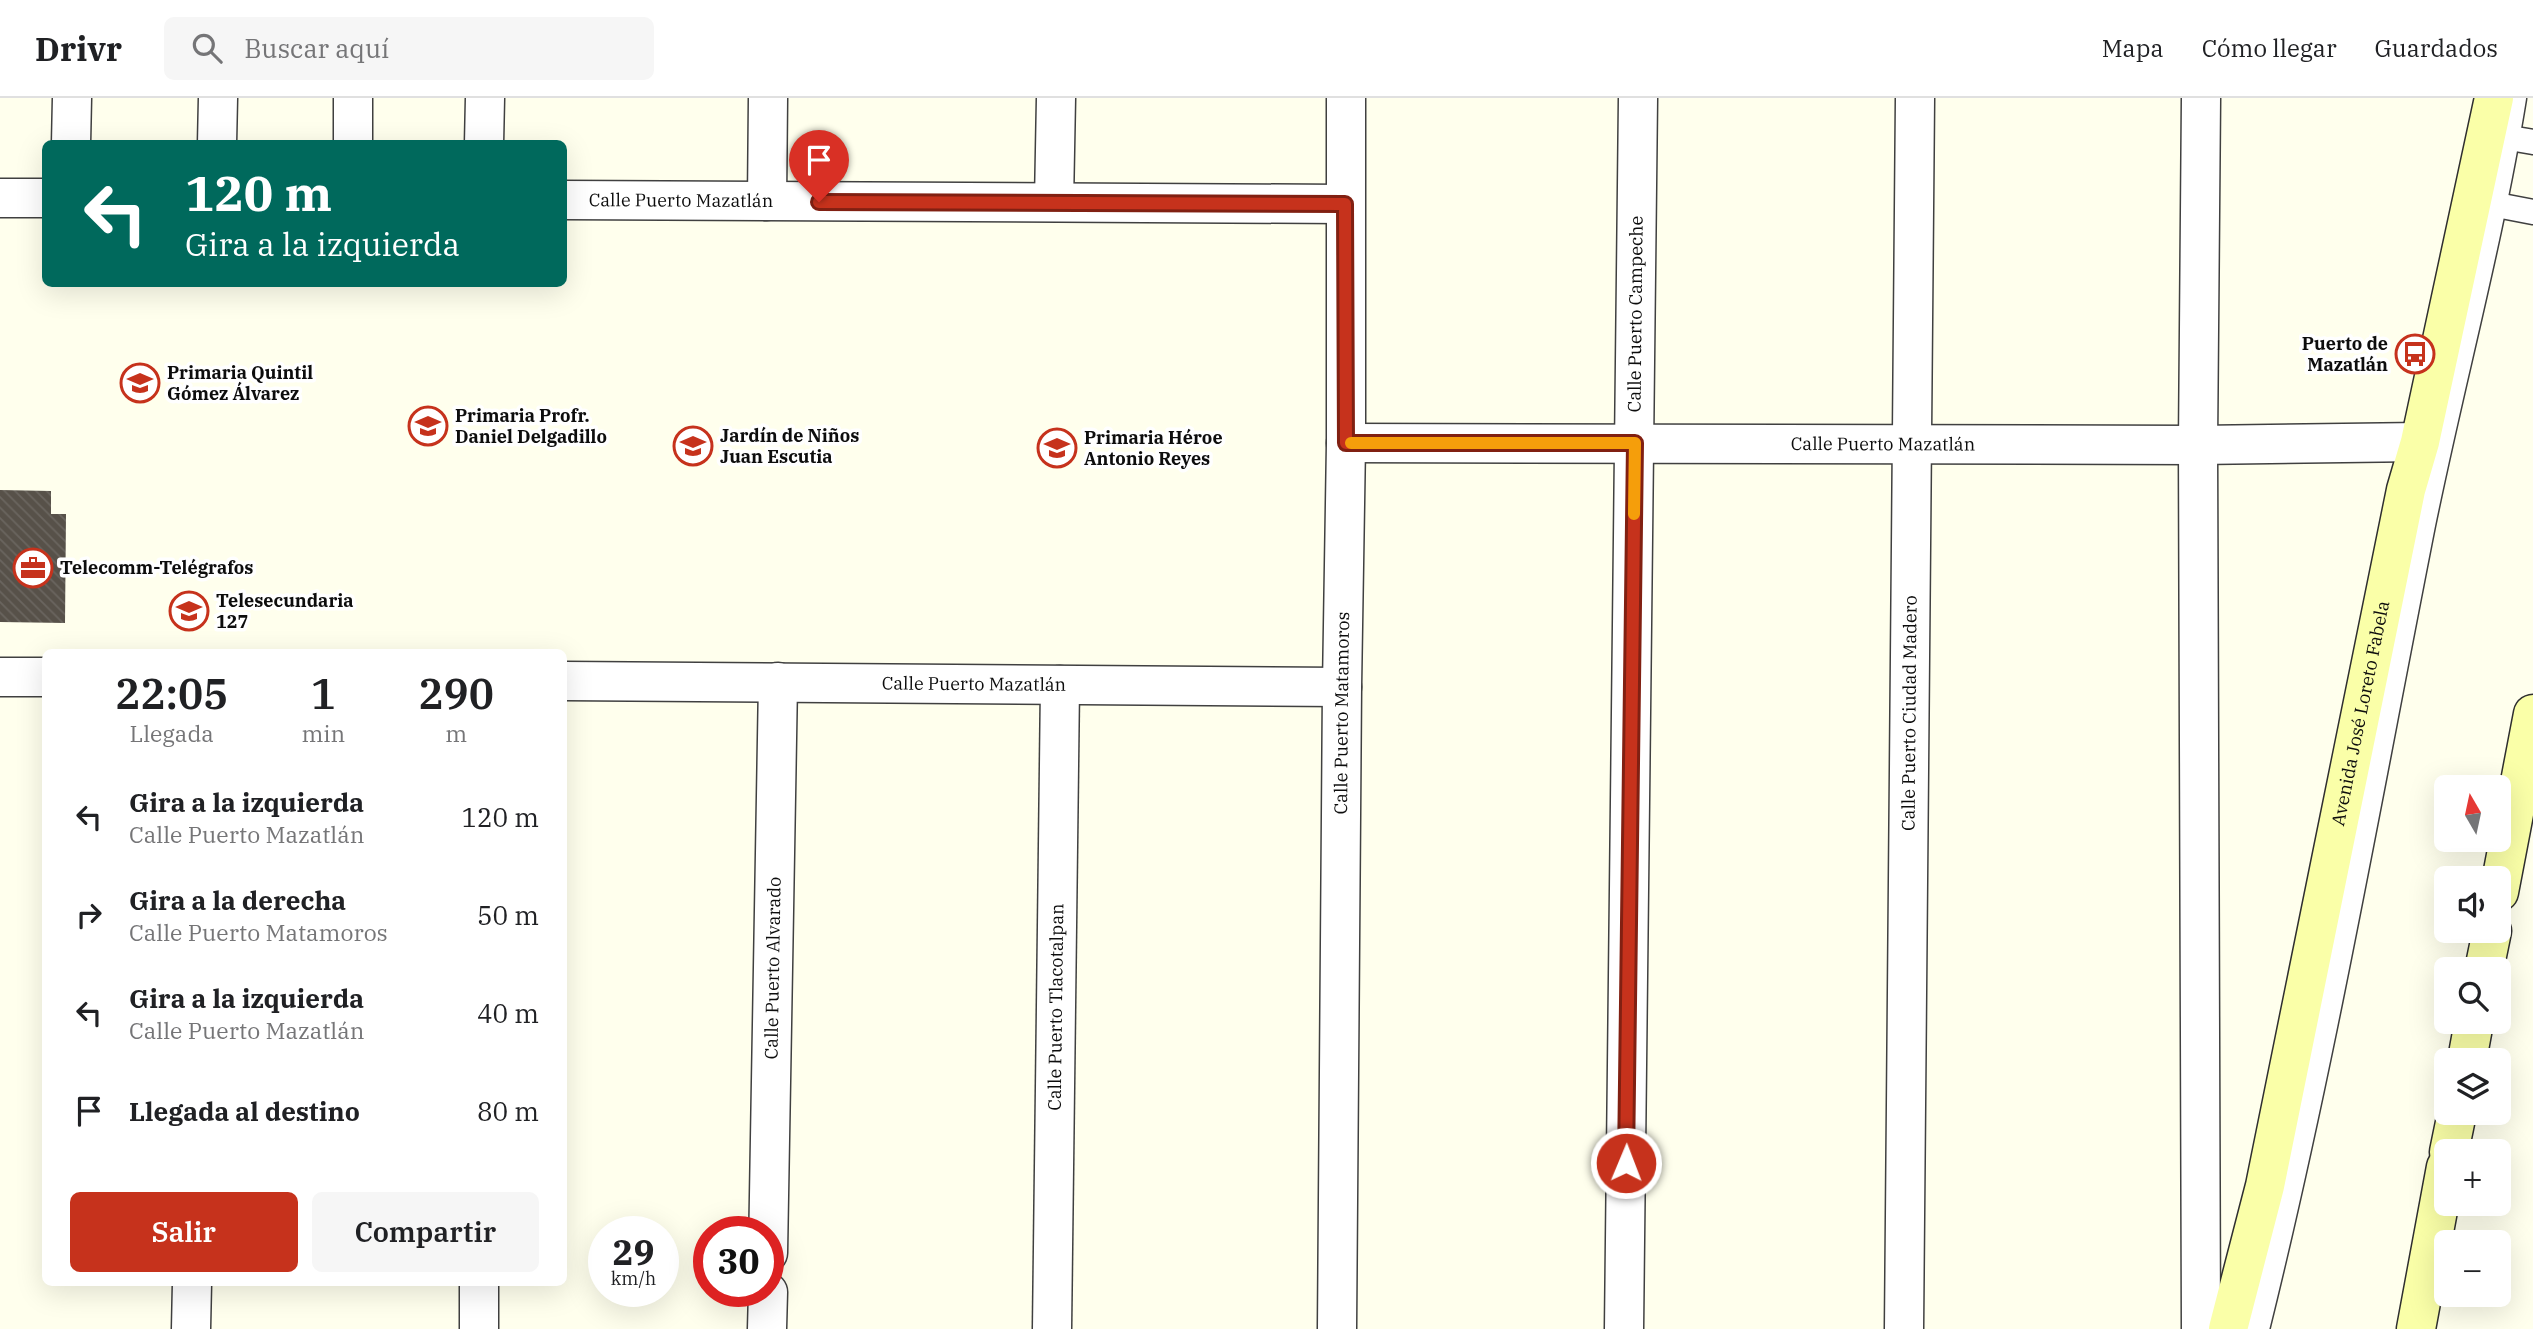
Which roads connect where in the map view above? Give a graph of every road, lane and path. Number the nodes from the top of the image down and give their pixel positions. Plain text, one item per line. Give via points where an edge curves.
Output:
1 (72, 98) edge
2 (218, 98) edge
3 (354, 98) edge
4 (485, 98) edge
5 (768, 98) edge
6 (1056, 98) edge
7 (1346, 98) edge
8 (1638, 98) edge
9 (1914, 98) edge
10 (2201, 98) edge
11 (2514, 98) edge
12 (2495, 123) edge
13 (71, 140) edge
14 (217, 140) edge
15 (353, 140) edge
16 (484, 140) edge
17 (2533, 142) edge
18 (0, 198) edge
19 (42, 198) edge
20 (567, 200) edge
21 (767, 201) junction
22 (1054, 202) junction
23 (2484, 203) junction
24 (1345, 204) junction
25 (2533, 212) edge
26 (2420, 442) junction
27 (1346, 443) junction
28 (1635, 443) junction
29 (1912, 444) junction
30 (2198, 445) junction
31 (0, 677) edge
32 (42, 677) edge
33 (567, 681) edge
34 (778, 682) junction
35 (1060, 685) junction
36 (1342, 687) junction
37 (2533, 714) edge
38 (2504, 866) edge
39 (769, 1216) edge
40 (2437, 1216) edge
41 (192, 1286) edge
42 (479, 1286) edge
43 (768, 1307) edge
44 (191, 1329) edge
45 (479, 1329) edge
46 (767, 1329) edge
47 (1052, 1329) edge
48 (1337, 1329) edge
49 (1624, 1329) edge
50 (1904, 1329) edge
51 (2201, 1329) edge
52 (2228, 1329) edge
53 (2257, 1329) edge
54 (2416, 1329) edge

1 - 13 street
2 - 14 street
3 - 15 street
4 - 16 street
5 - 21 street
6 - 22 street
7 - 24 street, Calle Puerto Matamoros
8 - 28 street, Calle Puerto Campeche
9 - 29 street, Calle Puerto Ciudad Madero
10 - 30 street
11 - 12 lane
12 - 17 lane
12 - 23 street, Avenida José Loreto Fabela
18 - 19 street
20 - 21 street, Calle Puerto Mazatlán
21 - 22 street, Calle Puerto Mazatlán
22 - 24 street, Calle Puerto Mazatlán
23 - 25 lane
23 - 26 street, Avenida José Loreto Fabela
23 - 53 lane via 2292,1188
24 - 27 street, Calle Puerto Matamoros
26 - 30 street, Calle Puerto Mazatlán
26 - 52 street, Avenida José Loreto Fabela via 2406,490 2265,1186
27 - 28 street, Calle Puerto Mazatlán
27 - 36 street, Calle Puerto Matamoros
28 - 29 street, Calle Puerto Mazatlán
28 - 49 street, Calle Puerto Campeche
29 - 30 street, Calle Puerto Mazatlán
29 - 50 street, Calle Puerto Ciudad Madero
30 - 51 street
31 - 32 street
33 - 34 street, Calle Puerto Mazatlán
34 - 35 street, Calle Puerto Mazatlán
34 - 39 street, Calle Puerto Alvarado
35 - 36 street, Calle Puerto Mazatlán
35 - 47 street, Calle Puerto Tlacotalpan
36 - 48 street, Calle Puerto Matamoros
37 - 38 street
40 - 54 street
41 - 44 street
42 - 45 street
43 - 46 street

